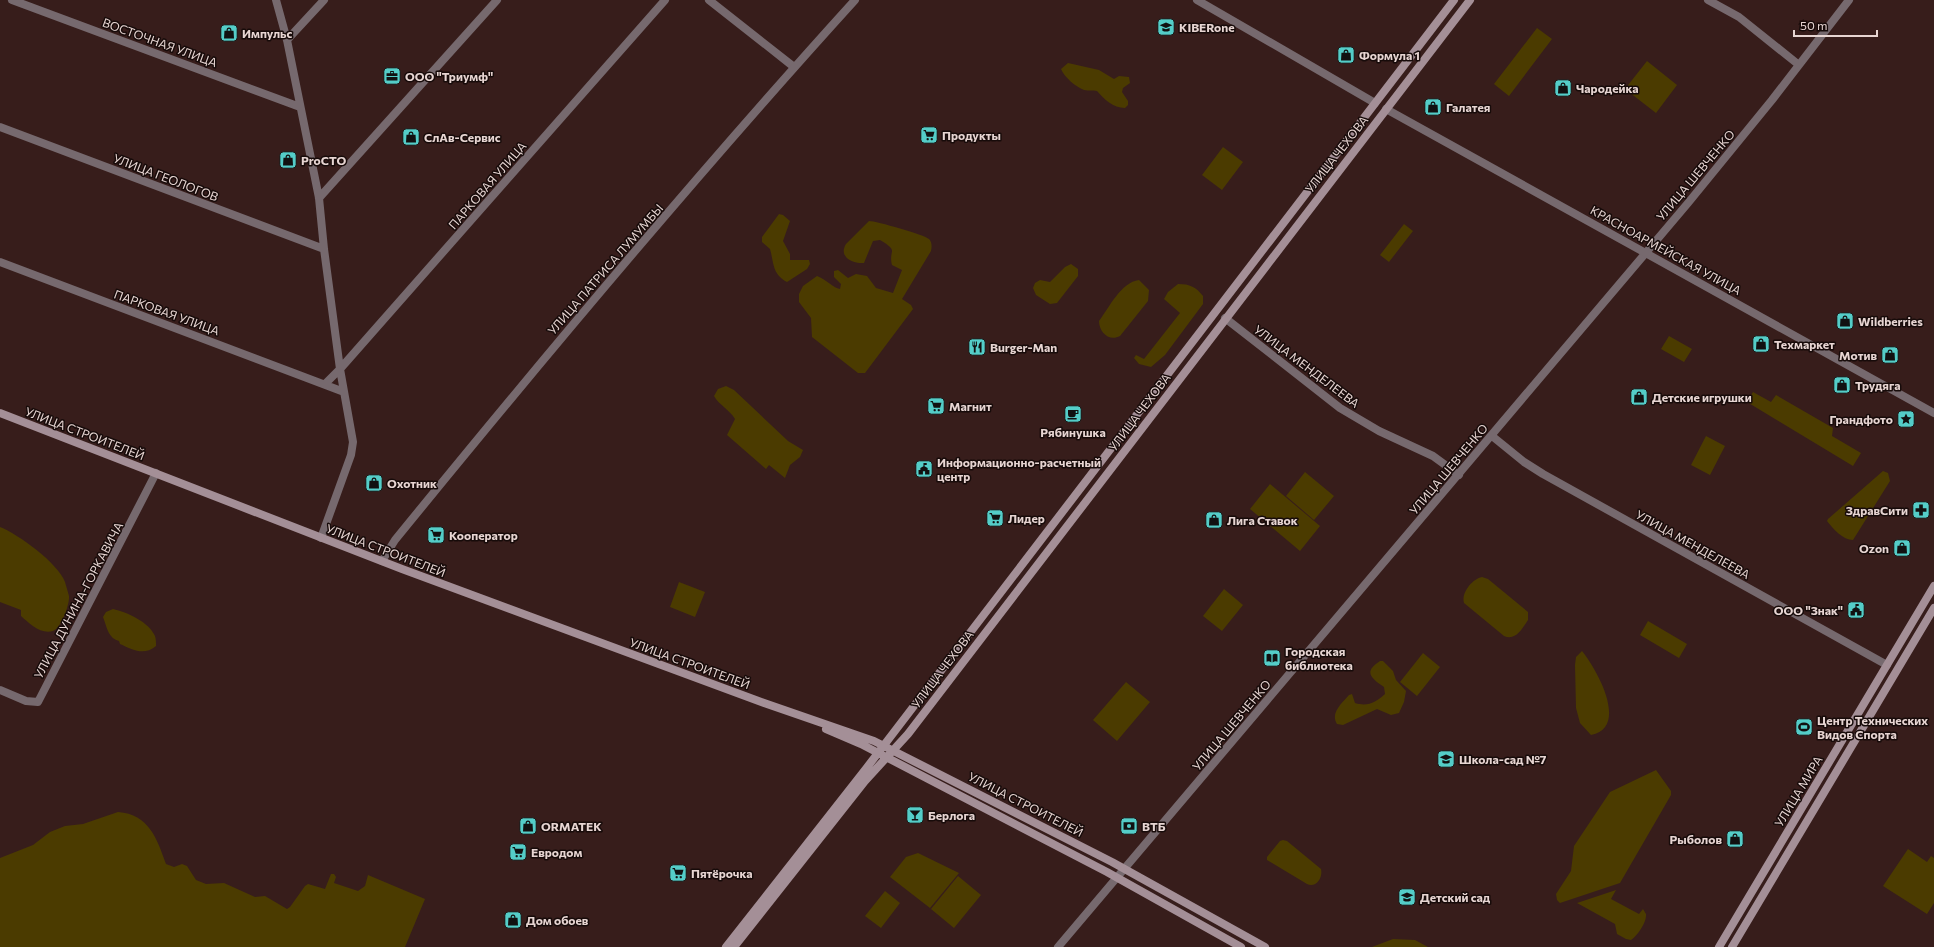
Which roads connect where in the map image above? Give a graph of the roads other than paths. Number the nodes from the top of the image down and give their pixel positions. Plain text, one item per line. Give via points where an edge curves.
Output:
1 (12, 0) edge
2 (276, 0) edge
3 (324, 0) edge
4 (497, 0) edge
5 (665, 0) edge
6 (709, 0) edge
7 (855, 0) edge
8 (1197, 0) edge
9 (1454, 0) edge
10 (1470, 0) edge
11 (1708, 0) edge
12 (1848, 0) edge
13 (287, 40) junction
14 (1799, 66) junction
15 (794, 67) junction
16 (1375, 103) junction
17 (300, 106) junction
18 (1386, 109) junction
19 (0, 127) edge
20 (319, 198) junction
21 (324, 249) junction
22 (1646, 252) junction
23 (0, 262) edge
24 (1215, 311) junction
25 (1225, 318) junction
26 (340, 369) junction
27 (325, 384) junction
28 (344, 392) junction
29 (0, 413) edge
30 (1934, 413) edge
31 (1492, 436) junction
32 (156, 473) junction
33 (1459, 474) junction
34 (321, 538) junction
35 (382, 561) junction
36 (1934, 586) edge
37 (1934, 608) edge
38 (1887, 665) junction
39 (1897, 670) junction
40 (0, 690) edge
41 (766, 704) junction
42 (883, 745) junction
43 (894, 750) junction
44 (877, 754) junction
45 (885, 758) junction
46 (1779, 847) junction
47 (1789, 852) junction
48 (1125, 869) junction
49 (790, 870) junction
50 (1118, 878) junction
51 (740, 934) junction
52 (726, 947) edge
53 (734, 947) edge
54 (1058, 947) edge
55 (1242, 947) edge
56 (1265, 947) edge
57 (1719, 947) edge
58 (1732, 947) edge

1 - 17 street, ВОСТОЧНАЯ УЛИЦА
2 - 13 street
3 - 13 street
4 - 20 street
5 - 26 street, ПАРКОВАЯ УЛИЦА
6 - 15 street
7 - 15 street, УЛИЦА ПАТРИСА ЛУМУМБЫ
8 - 16 street
9 - 16 main road, УЛИЦА ЧЕХОВА
10 - 18 main road, УЛИЦА ЧЕХОВА
11 - 14 street via 1739,17
12 - 14 street, УЛИЦА ШЕВЧЕНКО
13 - 17 street
14 - 22 street, УЛИЦА ШЕВЧЕНКО
15 - 35 street, УЛИЦА ПАТРИСА ЛУМУМБЫ via 547,355 395,540
16 - 18 main road
16 - 24 main road, УЛИЦА ЧЕХОВА
17 - 20 street
18 - 22 street, КРАСНОАРМЕЙСКАЯ УЛИЦА
18 - 25 main road, УЛИЦА ЧЕХОВА
19 - 21 street, УЛИЦА ГЕОЛОГОВ
20 - 21 street
21 - 26 street
22 - 30 street, КРАСНОАРМЕЙСКАЯ УЛИЦА
22 - 31 street, УЛИЦА ШЕВЧЕНКО
23 - 27 street, ПАРКОВАЯ УЛИЦА
24 - 25 main road
24 - 42 main road, УЛИЦА ЧЕХОВА
25 - 33 street, УЛИЦА МЕНДЕЛЕЕВА via 1340,408 1378,431 1433,456
25 - 43 main road, УЛИЦА ЧЕХОВА
26 - 27 street, ПАРКОВАЯ УЛИЦА
26 - 28 street
27 - 28 street, ПАРКОВАЯ УЛИЦА
28 - 34 street via 353,449
29 - 32 main road, УЛИЦА СТРОИТЕЛЕЙ
31 - 33 street, УЛИЦА ШЕВЧЕНКО
31 - 38 street, УЛИЦА МЕНДЕЛЕЕВА via 1542,474
32 - 34 main road, УЛИЦА СТРОИТЕЛЕЙ
32 - 40 street, УЛИЦА ДУНИНА-ГОРКАВИЧА via 38,702 26,701
33 - 48 street, УЛИЦА ШЕВЧЕНКО
34 - 35 main road, УЛИЦА СТРОИТЕЛЕЙ
35 - 41 main road, УЛИЦА СТРОИТЕЛЕЙ
36 - 38 main road, УЛИЦА МИРА
37 - 39 main road, УЛИЦА МИРА
38 - 39 main road
38 - 46 main road, УЛИЦА МИРА
39 - 47 main road, УЛИЦА МИРА
41 - 42 main road, УЛИЦА СТРОИТЕЛЕЙ
41 - 44 main road, УЛИЦА СТРОИТЕЛЕЙ
42 - 43 main road, УЛИЦА СТРОИТЕЛЕЙ
42 - 44 main road, УЛИЦА ЧЕХОВА
43 - 45 main road, УЛИЦА ЧЕХОВА
43 - 48 main road, УЛИЦА СТРОИТЕЛЕЙ
44 - 45 main road, УЛИЦА СТРОИТЕЛЕЙ
44 - 49 main road, УЛИЦА ЧЕХОВА
45 - 49 main road, УЛИЦА ЧЕХОВА
45 - 50 main road, УЛИЦА СТРОИТЕЛЕЙ
46 - 47 main road
46 - 57 main road, УЛИЦА МИРА
47 - 58 main road, УЛИЦА МИРА
48 - 50 street, УЛИЦА ШЕВЧЕНКО
48 - 56 main road, УЛИЦА СТРОИТЕЛЕЙ
49 - 51 main road, УЛИЦА ЧЕХОВА
50 - 54 street, УЛИЦА ШЕВЧЕНКО
50 - 55 main road, УЛИЦА СТРОИТЕЛЕЙ
51 - 52 main road, УЛИЦА ЧЕХОВА
51 - 53 main road, УЛИЦА ЧЕХОВА

